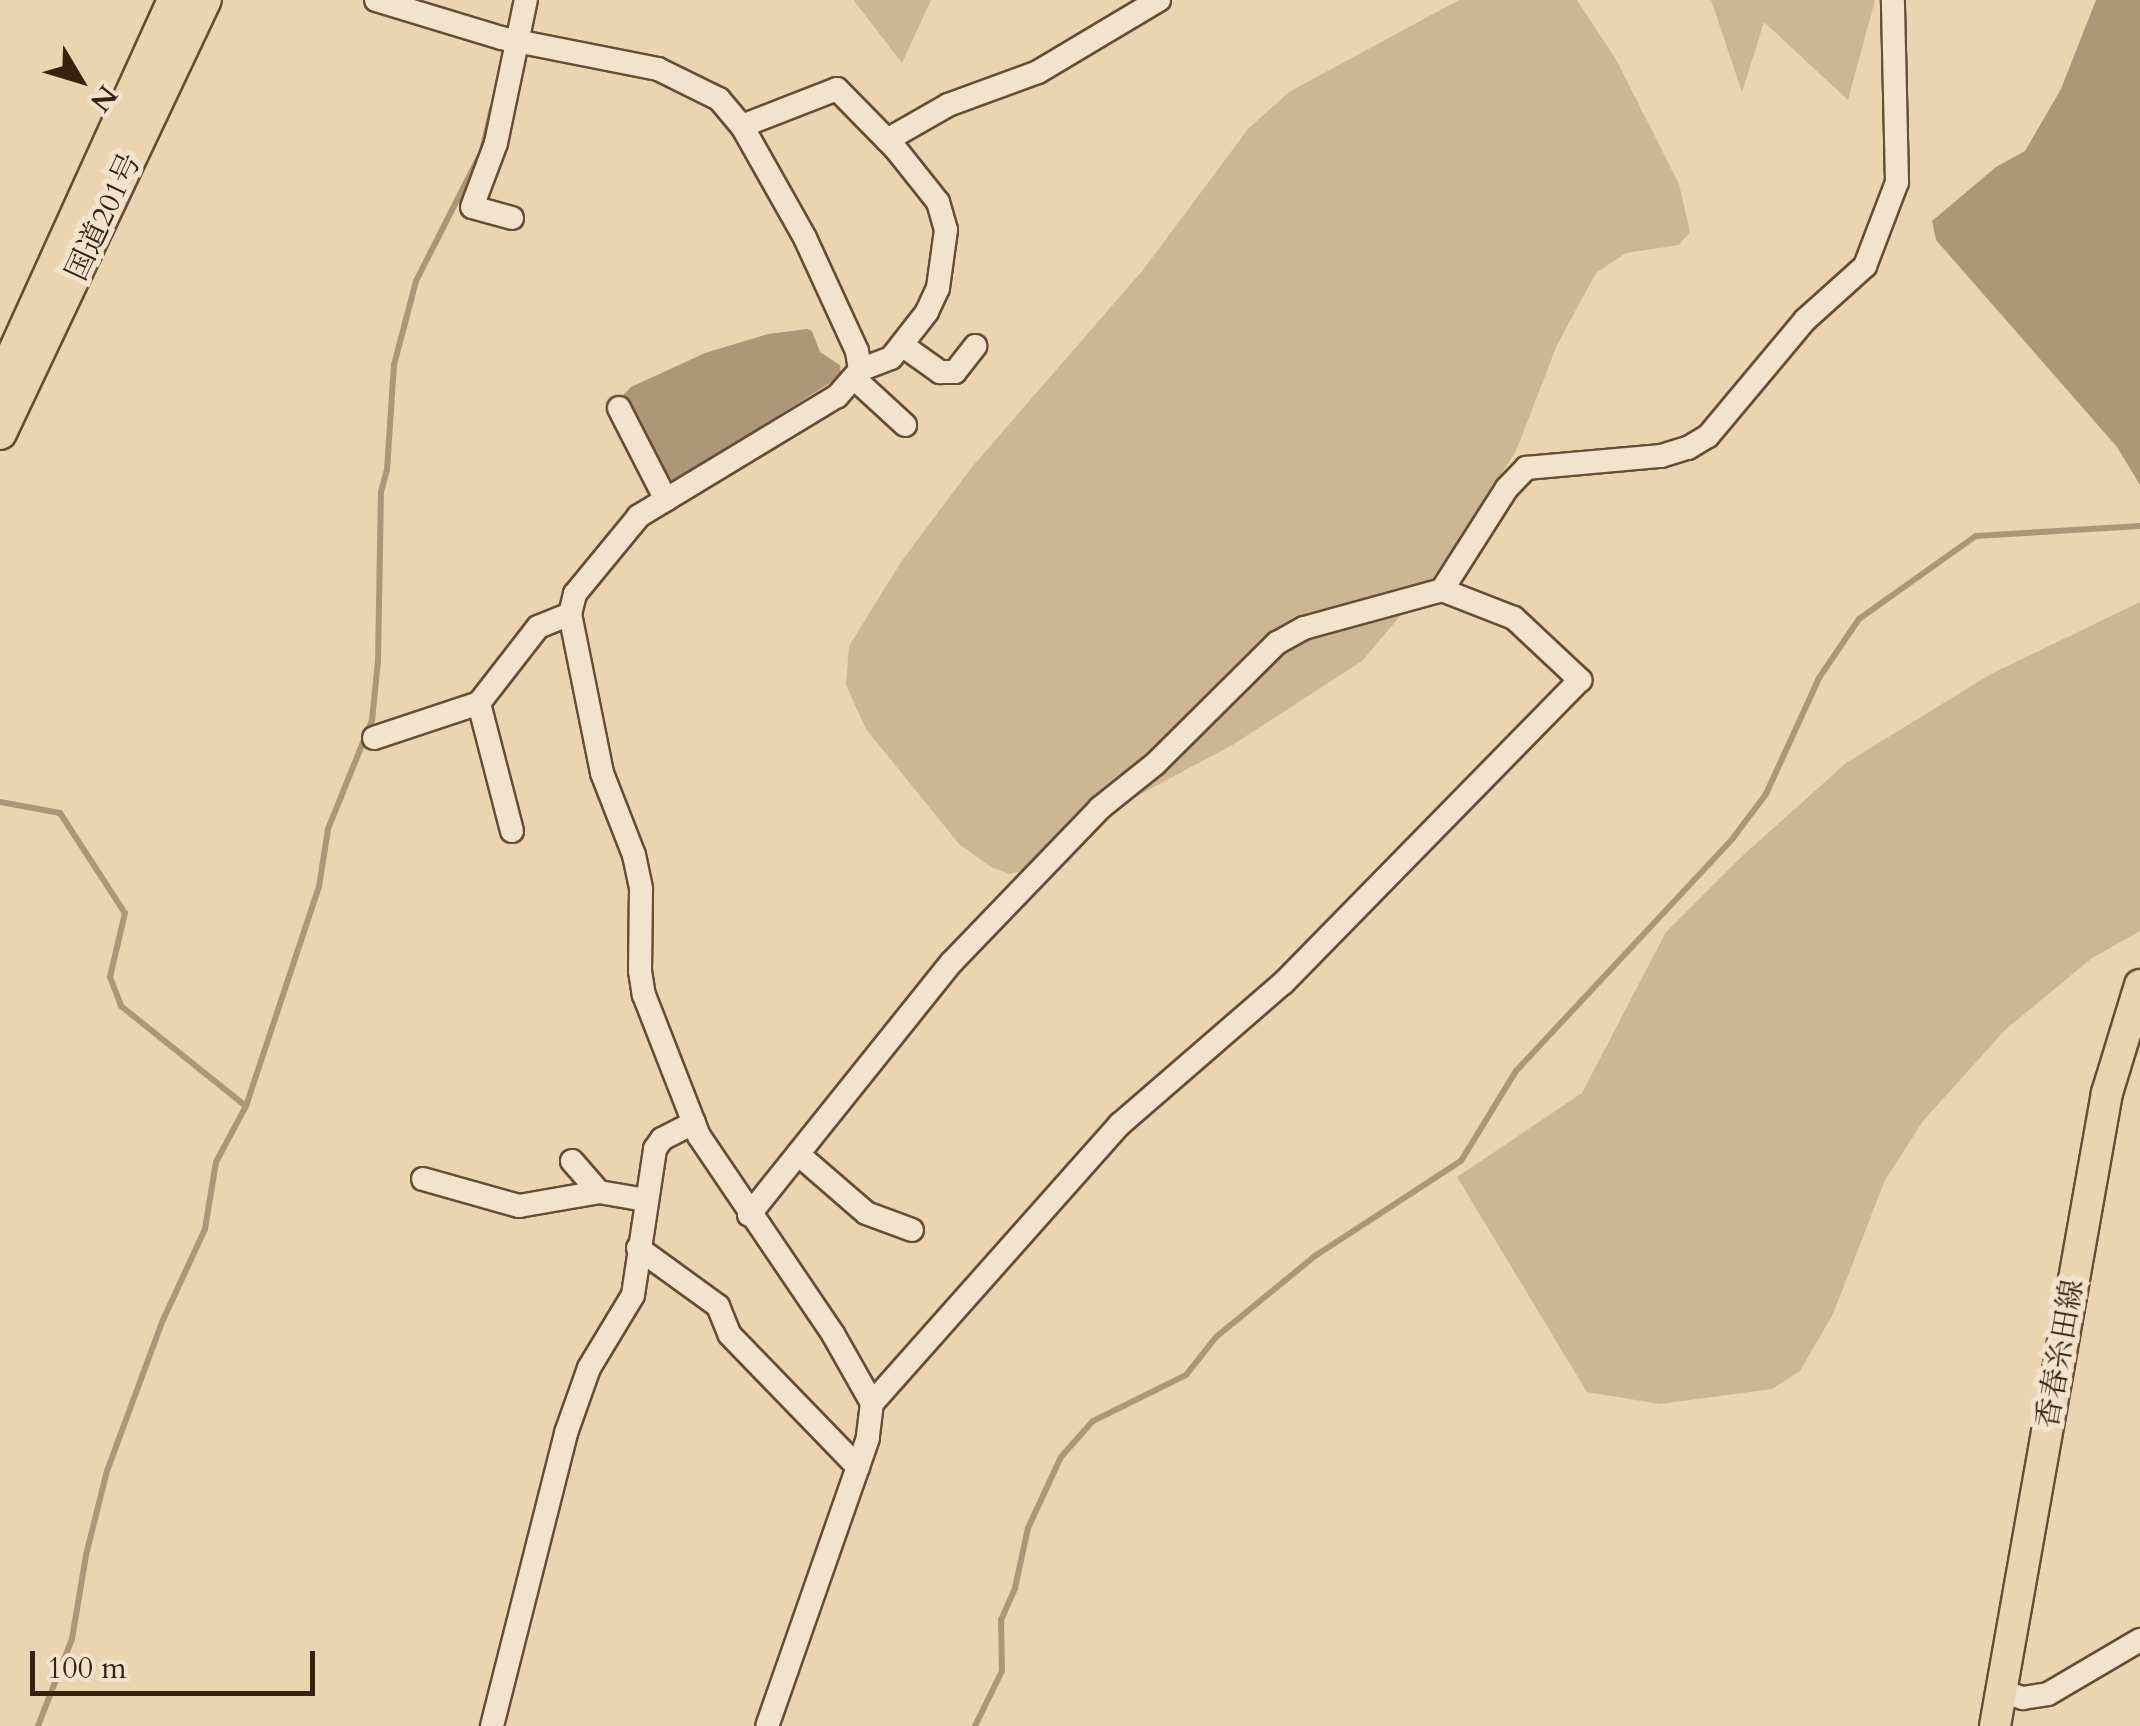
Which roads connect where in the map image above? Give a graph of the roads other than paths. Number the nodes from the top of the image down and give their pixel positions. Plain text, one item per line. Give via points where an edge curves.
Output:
1 (174, 0) edge
2 (205, 0) edge
3 (376, 0) edge
4 (526, 0) edge
5 (1159, 0) edge
6 (1893, 0) edge
7 (519, 42) junction
8 (742, 126) junction
9 (887, 140) junction
10 (512, 218) dead end
11 (902, 345) junction
12 (975, 346) dead end
13 (857, 374) junction
14 (0, 384) edge
15 (619, 408) dead end
16 (905, 426) dead end
17 (0, 434) edge
18 (666, 500) junction
19 (1442, 590) junction
20 (570, 614) junction
21 (479, 704) junction
22 (374, 738) dead end
23 (512, 831) dead end
24 (2140, 985) edge
25 (694, 1122) junction
26 (798, 1154) junction
27 (572, 1162) dead end
28 (423, 1178) dead end
29 (599, 1192) junction
30 (646, 1200) junction
31 (749, 1215) junction
32 (912, 1230) dead end
33 (638, 1248) junction
34 (872, 1403) junction
35 (858, 1467) junction
36 (2140, 1640) edge
37 (2001, 1691) junction
38 (492, 1726) edge
39 (767, 1726) edge
40 (1994, 1726) edge

1 - 14 highway, 国道201号
2 - 17 highway, 国道201号
3 - 7 street
4 - 7 street
5 - 9 street via 1038,72 948,105
6 - 19 street via 1897,182 1865,266 1805,320 1708,436 1688,448 1526,468
7 - 8 street via 658,69 719,99
7 - 10 street via 496,143 472,206
8 - 9 street via 837,89
8 - 13 street via 847,328
9 - 11 street via 938,202 946,230 938,288
11 - 12 street via 940,372 955,372
11 - 13 street
13 - 16 street
13 - 18 street via 837,396
15 - 18 street
18 - 20 street via 639,516 589,574
19 - 26 street via 1304,628 1277,644 1155,764 1100,808 952,962
19 - 34 street via 1514,618 1580,680 1283,983 1120,1124
20 - 21 street via 538,626
20 - 25 street via 602,773 641,889 644,995
21 - 22 street
21 - 23 street
24 - 37 main road, 香春糸田線 via 2107,1093
25 - 30 street via 655,1149
25 - 31 street
26 - 31 street
26 - 32 street via 866,1213
27 - 29 street
28 - 29 street via 519,1206
29 - 30 street
30 - 33 street
31 - 34 street via 833,1334
33 - 35 street via 718,1306 730,1335
33 - 38 street via 633,1294 589,1368 566,1433
34 - 35 street
35 - 39 street
36 - 37 street via 2048,1694 2024,1698
37 - 40 main road, 香春糸田線

